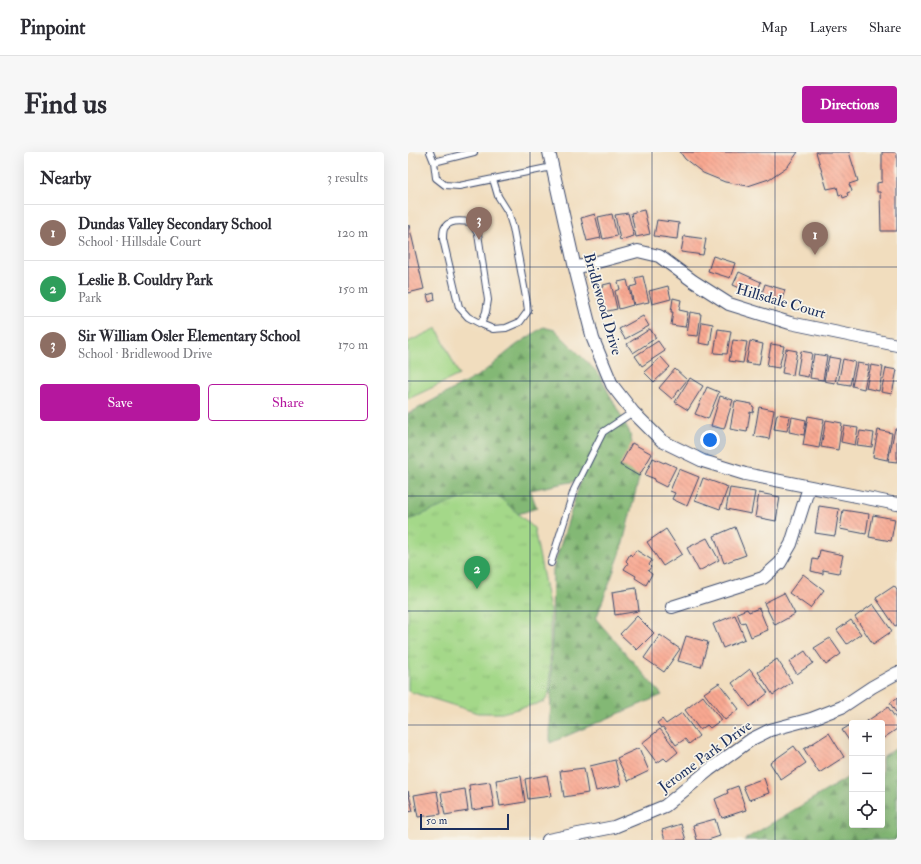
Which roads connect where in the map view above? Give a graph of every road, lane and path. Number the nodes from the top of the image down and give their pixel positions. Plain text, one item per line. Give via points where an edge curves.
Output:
1 (430, 152) edge
2 (474, 152) edge
3 (548, 152) edge
4 (434, 162) junction
5 (552, 167) junction
6 (493, 179) junction
7 (575, 268) junction
8 (481, 324) junction
9 (897, 345) edge
10 (633, 412) junction
11 (809, 487) junction
12 (897, 504) edge
13 (551, 563) dead end
14 (672, 607) dead end
15 (897, 673) edge
16 (548, 840) edge

1 - 4 lane
2 - 4 lane
3 - 5 street, Bridlewood Drive
4 - 6 lane via 436,178 445,185 459,186
5 - 6 lane
5 - 7 street, Bridlewood Drive
6 - 8 lane via 513,228 528,311 520,322 506,328 492,329
7 - 9 street, Hillsdale Court via 638,251 652,254 659,256 729,304 790,323
7 - 10 street, Bridlewood Drive via 593,339 612,385
8 - 8 lane via 488,300 478,234 471,222 459,220 446,226 443,239 459,307 468,317
10 - 11 street, Bridlewood Drive via 662,441 703,461 745,474
10 - 13 lane via 603,432 574,490
11 - 12 street, Bridlewood Drive
11 - 14 street via 791,544 780,563 763,578
15 - 16 street, Jerome Park Drive via 842,707 810,720 770,730 752,739 665,806 614,828

